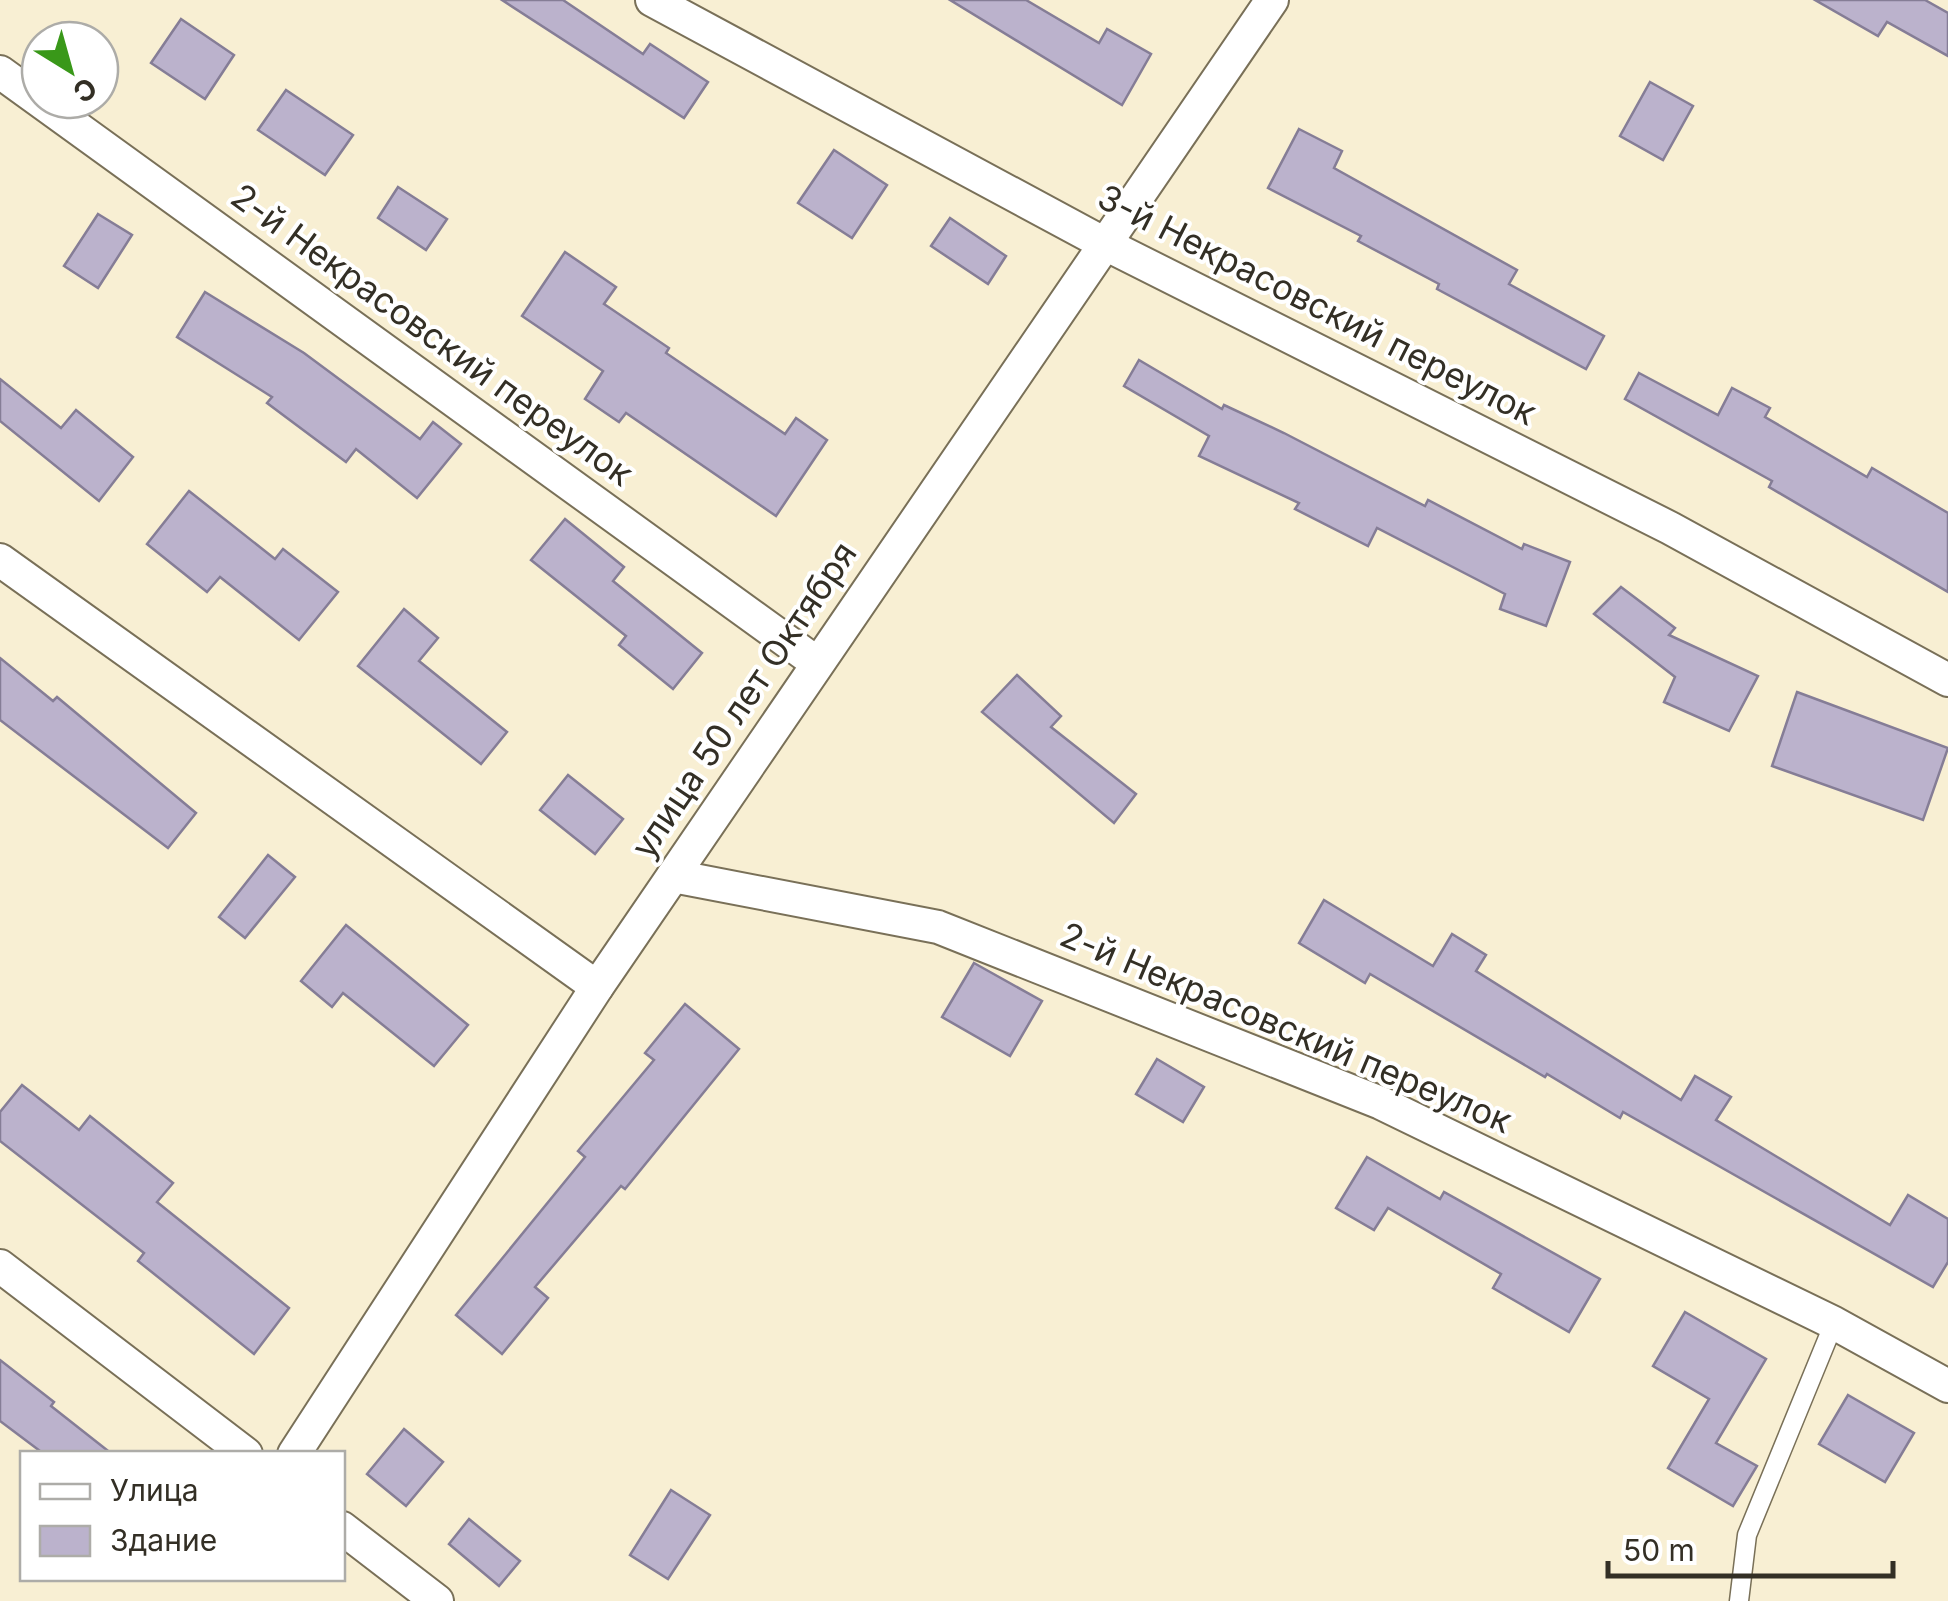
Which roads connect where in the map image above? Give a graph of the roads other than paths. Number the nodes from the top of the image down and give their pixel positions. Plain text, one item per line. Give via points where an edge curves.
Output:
1 (652, 0) edge
2 (1272, 0) edge
3 (0, 72) edge
4 (1107, 245) junction
5 (0, 560) edge
6 (817, 663) junction
7 (1948, 680) edge
8 (673, 876) junction
9 (597, 987) junction
10 (0, 1266) edge
11 (1834, 1322) junction
12 (1948, 1386) edge
13 (242, 1451) edge
14 (296, 1451) edge
15 (345, 1530) edge
16 (437, 1601) edge
17 (1739, 1601) edge

1 - 4 street, 3-й Некрасовский переулок
2 - 4 street, улица 50 лет Октября
3 - 6 street, 2-й Некрасовский переулок
4 - 6 street, улица 50 лет Октября
4 - 7 street, 3-й Некрасовский переулок via 1670,528
5 - 9 street
6 - 8 street, улица 50 лет Октября
8 - 9 street, улица 50 лет Октября
8 - 11 street, 2-й Некрасовский переулок via 938,927 1382,1103
9 - 14 street, улица 50 лет Октября
10 - 13 street
11 - 12 street, 2-й Некрасовский переулок
11 - 17 lane via 1748,1534
15 - 16 street

